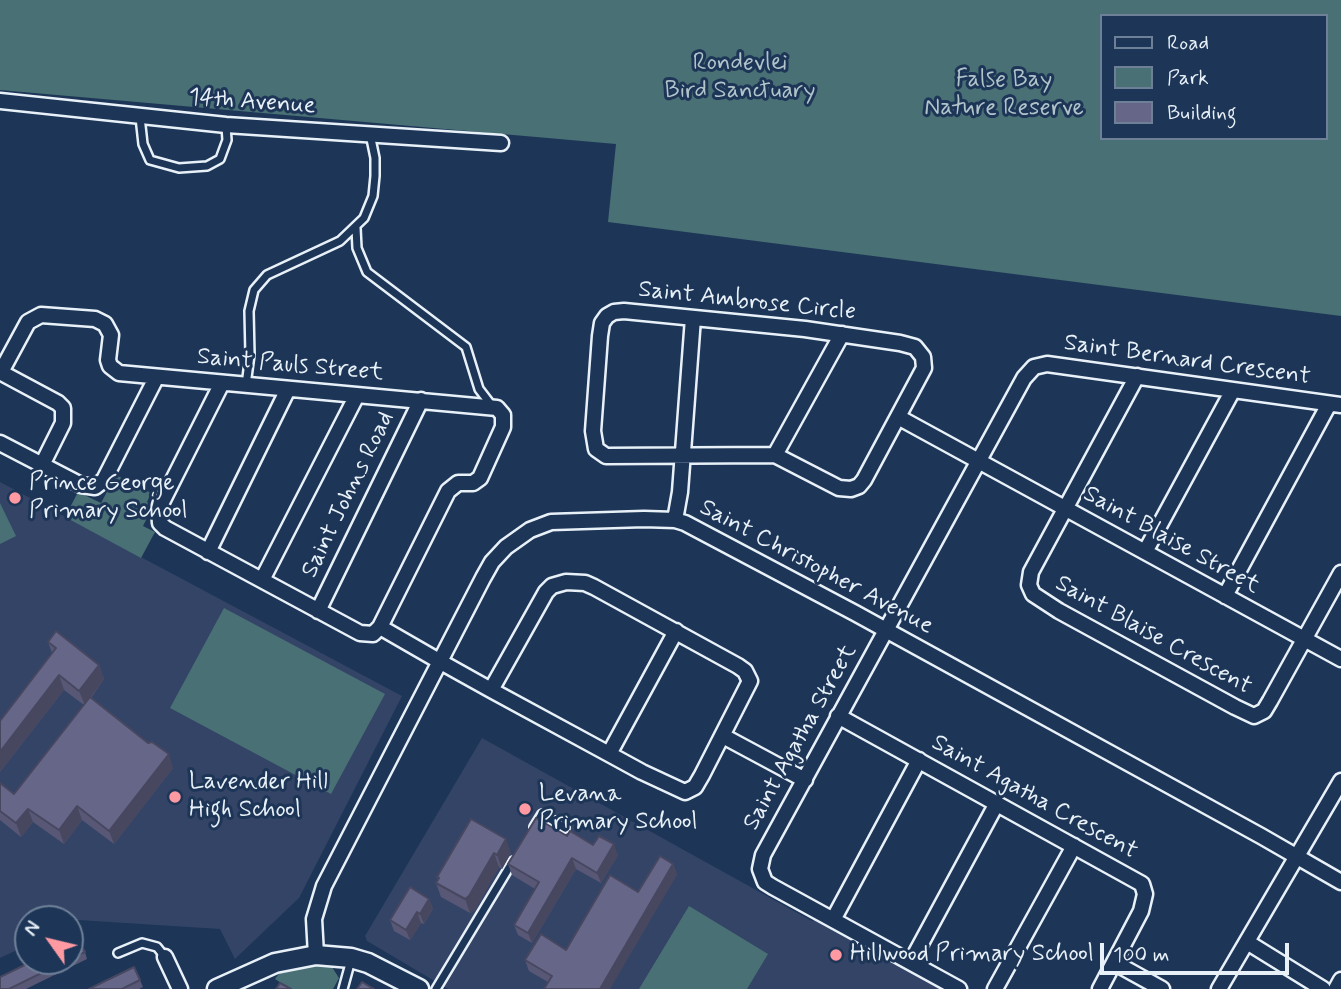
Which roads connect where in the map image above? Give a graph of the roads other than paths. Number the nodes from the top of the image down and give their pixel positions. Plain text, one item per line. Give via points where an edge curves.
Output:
1 (0, 101) edge
2 (140, 117) junction
3 (226, 125) junction
4 (370, 134) junction
5 (501, 143) dead end
6 (356, 228) junction
7 (694, 318) junction
8 (842, 334) junction
9 (0, 372) edge
10 (1137, 376) junction
11 (156, 378) junction
12 (222, 383) junction
13 (246, 385) junction
14 (288, 389) junction
15 (1233, 390) junction
16 (357, 395) junction
17 (421, 400) junction
18 (1335, 404) edge
19 (492, 406) junction
20 (898, 417) junction
21 (0, 443) edge
22 (683, 455) junction
23 (775, 455) junction
24 (979, 461) junction
25 (42, 465) junction
26 (1066, 509) junction
27 (675, 520) junction
28 (208, 551) junction
29 (1145, 552) junction
30 (1341, 573) edge
31 (262, 580) junction
32 (1225, 596) junction
33 (318, 611) junction
34 (380, 627) junction
35 (887, 630) junction
36 (676, 631) junction
37 (1304, 639) junction
38 (1341, 660) edge
39 (439, 661) junction
40 (491, 690) junction
41 (838, 716) junction
42 (723, 736) junction
43 (609, 754) junction
44 (919, 760) junction
45 (805, 780) junction
46 (1341, 782) edge
47 (997, 803) junction
48 (565, 828) dead end
49 (528, 836) edge
50 (1074, 846) junction
51 (521, 848) edge
52 (1297, 856) junction
53 (1341, 882) edge
54 (833, 920) junction
55 (1247, 942) junction
56 (118, 953) dead end
57 (316, 955) junction
58 (165, 957) joint
59 (351, 958) junction
60 (911, 962) junction
61 (1115, 963) junction
62 (1341, 980) edge
63 (180, 989) edge
64 (217, 989) edge
65 (343, 989) edge
66 (419, 989) edge
67 (436, 989) edge
68 (959, 989) edge
69 (995, 989) edge
70 (1100, 989) edge
71 (1162, 989) edge
72 (1219, 989) edge
73 (1323, 989) edge
74 (1336, 989) edge

1 - 2 street, 14th Avenue
2 - 3 street, 14th Avenue
2 - 3 lane via 150,160 179,168 207,166 220,159 227,140
3 - 4 street, 14th Avenue
4 - 5 street, 14th Avenue
4 - 6 lane via 375,158 373,196
6 - 13 lane via 330,247 259,282 249,311
6 - 19 lane via 357,248 367,272 466,347 479,389
7 - 8 street, Saint Ambrose Circle
7 - 22 street
7 - 22 street, Saint Ambrose Circle via 614,312 602,323 597,368 593,431 600,453 612,457
8 - 20 street, Saint Ambrose Circle via 908,345 923,357 924,368
8 - 23 street
9 - 11 street, Saint Pauls Street via 28,322 41,315 95,319 105,324 111,335 108,360 114,370
9 - 25 street via 63,408 63,423
10 - 15 street, Saint Bernard Crescent
10 - 24 street, Saint Bernard Crescent via 1047,364 1034,367
10 - 26 street
11 - 12 street, Saint Pauls Street
11 - 25 street via 104,480 86,487
12 - 13 street, Saint Pauls Street
12 - 28 street via 159,508 165,528
13 - 14 street, Saint Pauls Street
14 - 16 street, Saint Pauls Street
14 - 28 street
15 - 18 street, Saint Bernard Crescent
15 - 29 street
16 - 17 street, Saint Pauls Street
16 - 31 street
17 - 19 street, Saint Pauls Street
17 - 33 street, Saint Johns Road
18 - 32 street
19 - 34 street via 501,411 504,421 480,478 458,483 448,491
20 - 23 street, Saint Ambrose Circle via 864,480 851,489 839,488
20 - 24 street
21 - 25 street
22 - 23 street, Saint Ambrose Circle
22 - 27 street
24 - 26 street, Saint Blaise Street
24 - 35 street, Saint Bernard Crescent
26 - 29 street, Saint Blaise Street
26 - 37 street, Saint Blaise Crescent via 1031,572 1029,585 1033,594 1059,611 1254,716 1264,711
27 - 35 street, Saint Christopher Avenue
27 - 39 street, Saint Christopher Avenue via 551,522 530,530 492,562
28 - 31 street
29 - 32 street, Saint Blaise Street
30 - 37 street
31 - 33 street
32 - 37 street, Saint Blaise Street
33 - 34 street via 364,635
34 - 39 street
35 - 41 street, Saint Agatha Street
35 - 52 street, Saint Christopher Avenue
36 - 40 street via 585,583 557,584 539,603
36 - 42 street via 748,676 749,686
36 - 43 street
37 - 38 street, Saint Blaise Street
39 - 40 street
39 - 57 street, Saint Christopher Avenue via 319,898 314,919
40 - 43 street
41 - 44 street, Saint Agatha Crescent
41 - 45 street, Saint Agatha Street
42 - 43 street via 695,786 685,792
42 - 45 street
44 - 47 street, Saint Agatha Crescent
44 - 54 street
45 - 54 street, Saint Agatha Street via 763,855 760,870 765,882
46 - 52 street
47 - 50 street, Saint Agatha Crescent
47 - 60 street
48 - 49 lane via 542,814
50 - 61 street, Saint Agatha Crescent via 1144,888 1141,911
50 - 69 street
51 - 67 lane
52 - 53 street, Saint Christopher Avenue
52 - 55 street
54 - 60 street
55 - 72 street
55 - 73 street
56 - 58 lane via 149,943
57 - 59 street
57 - 64 street via 275,963
58 - 63 street
59 - 65 lane
59 - 66 street
60 - 68 street
61 - 70 street, Saint Agatha Crescent
61 - 71 street
62 - 74 street

